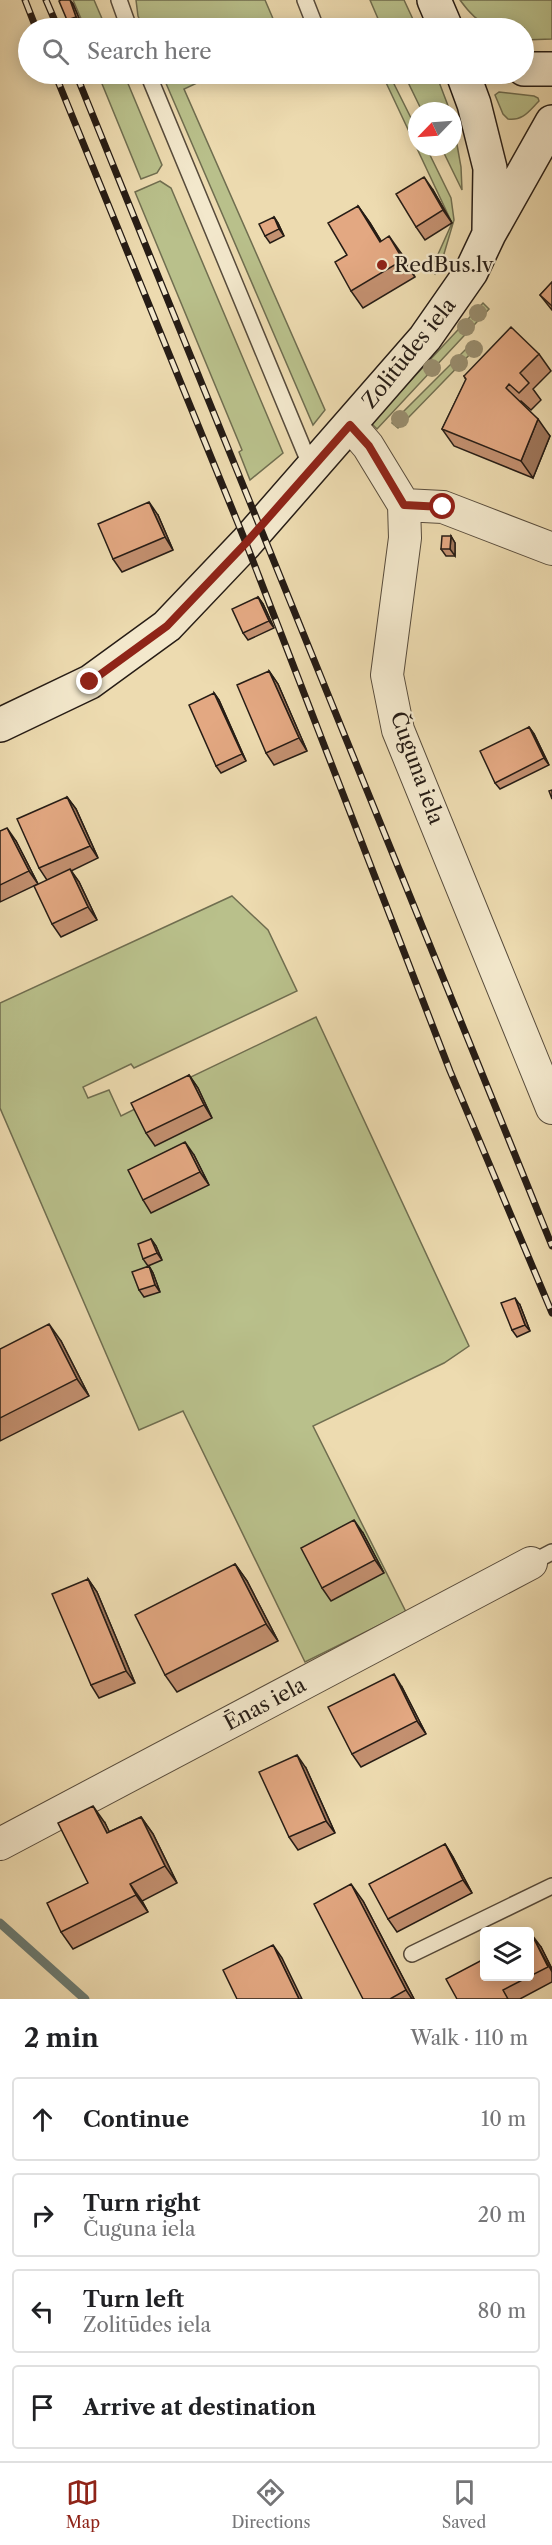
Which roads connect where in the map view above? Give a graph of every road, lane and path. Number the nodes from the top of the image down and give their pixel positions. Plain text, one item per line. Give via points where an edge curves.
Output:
1 (119, 0) edge
2 (305, 0) edge
3 (125, 18) edge
4 (312, 18) edge
5 (534, 69) edge
6 (552, 69) edge
7 (152, 84) edge
8 (466, 84) edge
9 (552, 122) edge
10 (489, 234) junction
11 (350, 425) junction
12 (311, 467) junction
13 (404, 505) junction
14 (552, 549) edge
15 (0, 725) edge
16 (551, 1106) edge
17 (541, 1557) edge
18 (0, 1844) edge
19 (552, 1886) edge
20 (412, 1954) dead end

1 - 3 lane
2 - 4 lane
5 - 6 street
7 - 12 lane
8 - 10 street via 490,168
9 - 10 street, Zolitūdes iela
10 - 11 street, Zolitūdes iela via 471,272 425,338
11 - 12 street, Zolitūdes iela
11 - 13 street, Čuguna iela via 369,446
12 - 15 street, Zolitūdes iela via 167,626 90,682
13 - 14 street via 443,507
13 - 16 street, Čuguna iela via 405,538 387,675 398,730
17 - 18 street, Ēnas iela
19 - 20 lane

